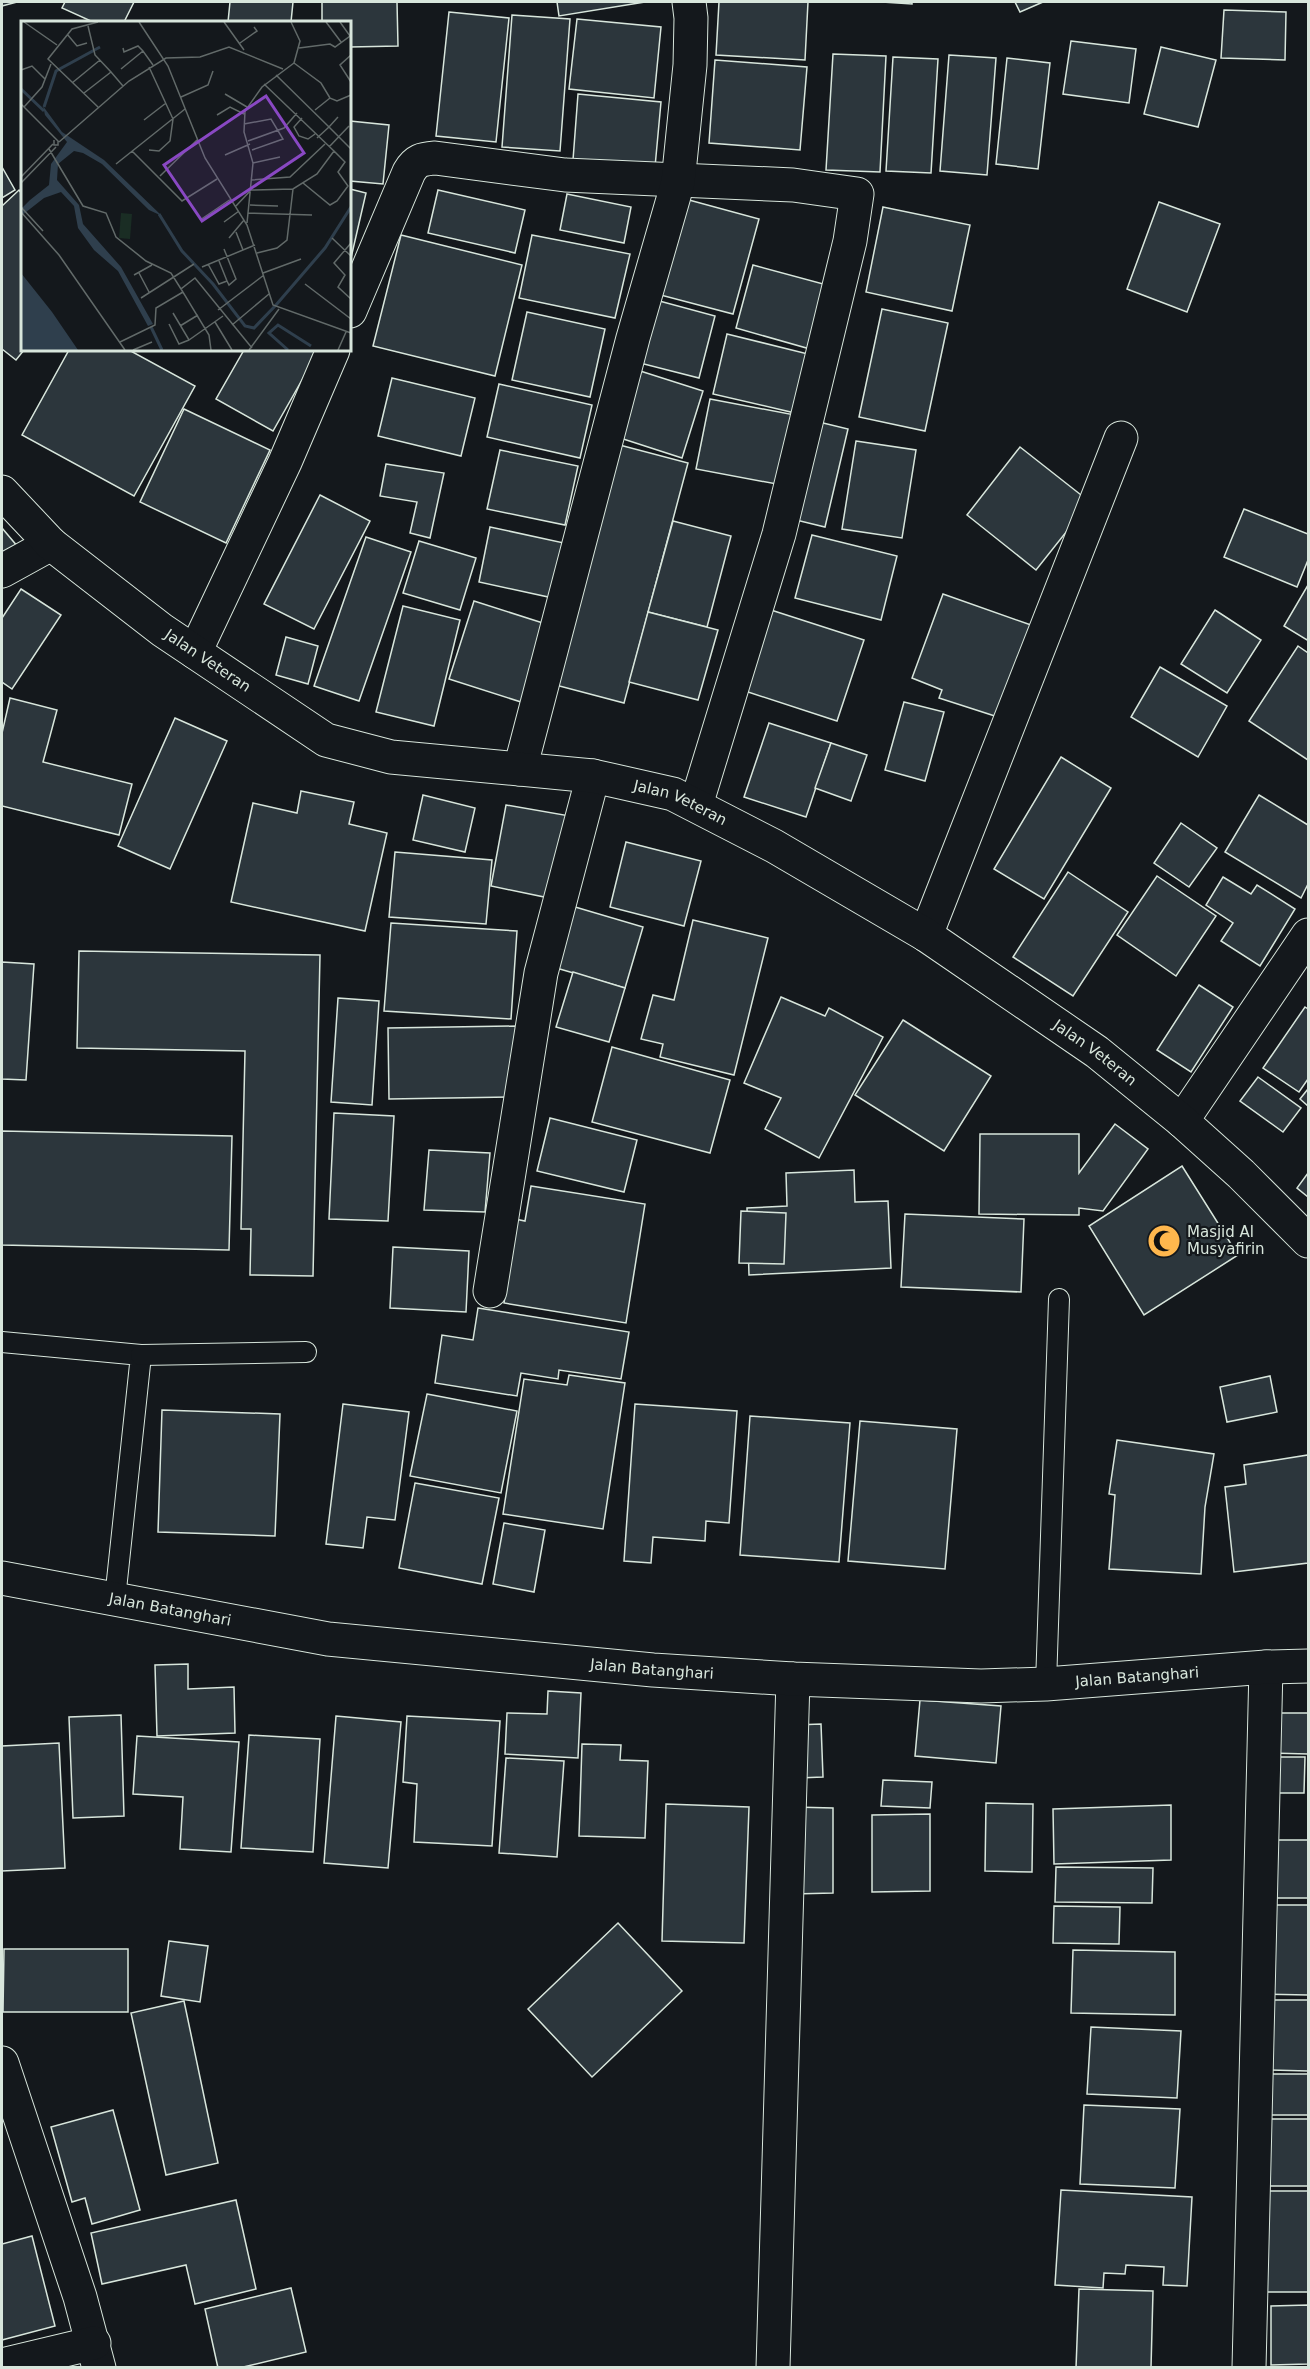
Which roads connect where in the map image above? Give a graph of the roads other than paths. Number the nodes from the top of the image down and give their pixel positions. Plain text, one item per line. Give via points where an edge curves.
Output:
1 (688, 2) edge
2 (678, 182) junction
3 (351, 309) edge
4 (333, 351) edge
5 (1120, 438) dead end
6 (2, 492) edge
7 (51, 544) junction
8 (2, 572) edge
9 (195, 652) junction
10 (520, 769) junction
11 (593, 776) junction
12 (696, 805) junction
13 (926, 935) junction
14 (1308, 935) edge
15 (1182, 1121) junction
16 (1308, 1241) edge
17 (490, 1291) dead end
18 (1059, 1299) dead end
19 (2, 1342) edge
20 (306, 1352) dead end
21 (141, 1355) junction
22 (2, 1578) edge
23 (115, 1599) junction
24 (1308, 1666) edge
25 (1266, 1667) junction
26 (792, 1679) junction
27 (1046, 1684) junction
28 (2, 2063) edge
29 (14, 2135) edge
30 (96, 2355) edge
31 (2, 2365) edge
32 (772, 2367) edge
33 (1249, 2367) edge

1 - 2 street via 690,65
2 - 3 street via 565,176 421,159 409,172
2 - 10 street
2 - 12 street via 793,185 856,194 850,241 779,534
4 - 9 street
5 - 13 street
6 - 7 street, Jalan Veteran
7 - 8 street
7 - 9 street, Jalan Veteran
9 - 10 street, Jalan Veteran via 326,740 391,757
10 - 11 street, Jalan Veteran
11 - 12 street, Jalan Veteran via 673,794
11 - 17 street via 541,973
12 - 13 street, Jalan Veteran
13 - 15 street, Jalan Veteran via 1097,1052
14 - 15 street
15 - 16 street, Jalan Veteran
18 - 27 lane
19 - 21 lane
20 - 21 lane
21 - 23 lane
22 - 23 street, Jalan Batanghari
23 - 26 street, Jalan Batanghari via 328,1639
24 - 25 street, Jalan Batanghari
25 - 27 street, Jalan Batanghari
25 - 33 street
26 - 27 street, Jalan Batanghari via 981,1686
26 - 32 street
28 - 29 street
29 - 30 street
30 - 31 street

